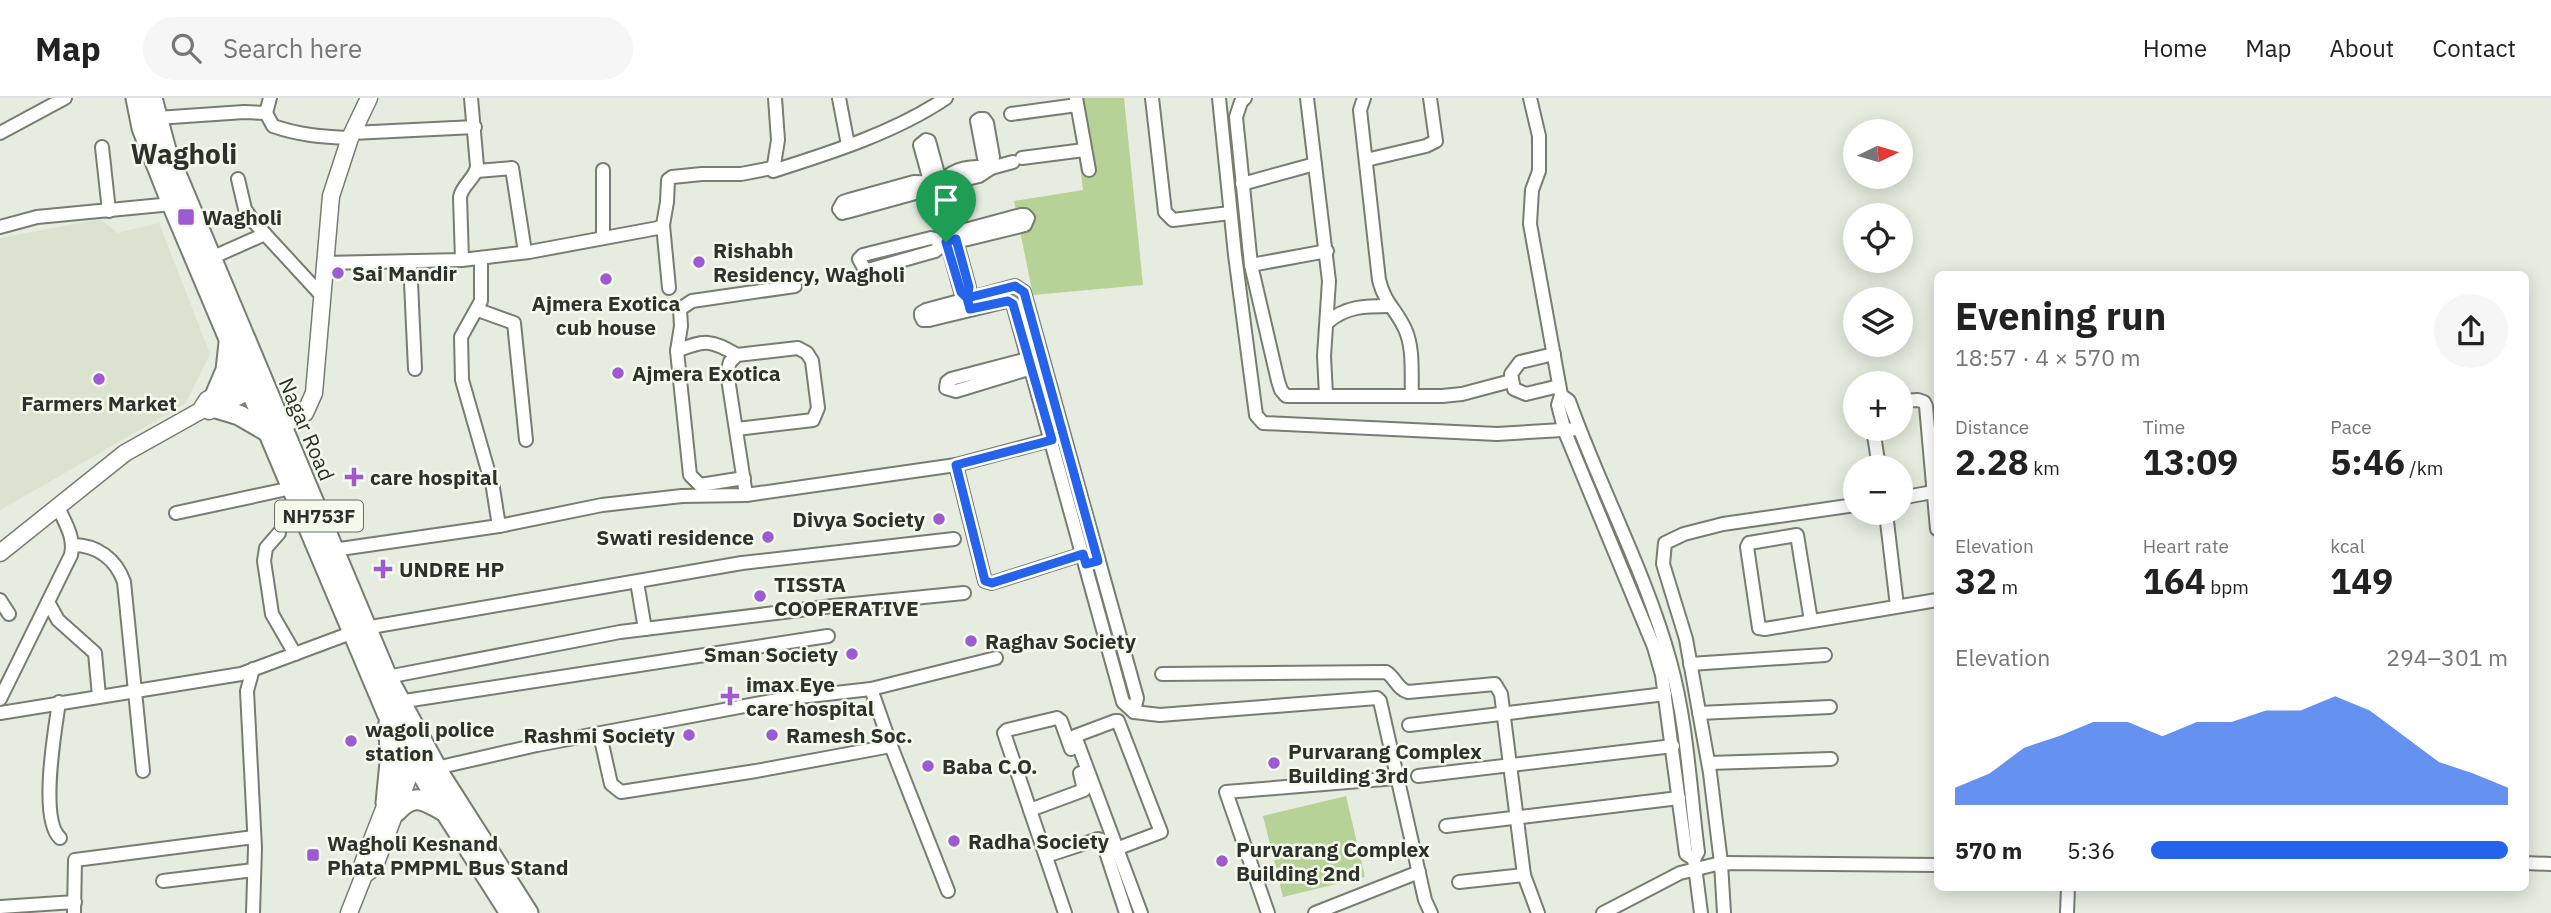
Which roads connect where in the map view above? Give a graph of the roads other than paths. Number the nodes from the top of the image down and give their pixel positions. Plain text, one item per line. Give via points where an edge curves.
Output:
1 (65, 98) edge
2 (136, 98) edge
3 (152, 98) edge
4 (270, 98) edge
5 (369, 98) edge
6 (471, 98) edge
7 (775, 98) edge
8 (839, 98) edge
9 (946, 98) edge
10 (1152, 98) edge
11 (1219, 98) edge
12 (1245, 98) edge
13 (1307, 98) edge
14 (1364, 98) edge
15 (1430, 98) edge
16 (1530, 98) edge
17 (1077, 102) edge
18 (266, 113) junction
19 (1011, 114) dead end
20 (157, 118) junction
21 (475, 127) junction
22 (0, 133) edge
23 (351, 135) junction
24 (848, 145) junction
25 (103, 147) dead end
26 (1084, 150) junction
27 (1366, 160) junction
28 (1315, 164) junction
29 (772, 168) junction
30 (603, 170) dead end
31 (1089, 170) dead end
32 (477, 171) junction
33 (238, 179) dead end
34 (935, 183) junction
35 (1242, 184) junction
36 (172, 204) junction
37 (109, 211) junction
38 (1230, 213) junction
39 (663, 225) junction
40 (0, 227) edge
41 (265, 234) junction
42 (603, 237) junction
43 (951, 240) junction
44 (1327, 251) junction
45 (524, 252) junction
46 (481, 257) junction
47 (211, 258) junction
48 (462, 260) junction
49 (410, 261) junction
50 (324, 263) junction
51 (1251, 265) junction
52 (795, 286) dead end
53 (1019, 287) junction
54 (669, 288) dead end
55 (323, 297) junction
56 (1011, 302) junction
57 (968, 303) junction
58 (1389, 306) junction
59 (478, 310) junction
60 (1328, 322) junction
61 (230, 341) junction
62 (677, 351) junction
63 (1554, 354) junction
64 (737, 355) junction
65 (1036, 362) junction
66 (415, 369) dead end
67 (254, 381) junction
68 (1511, 381) junction
69 (1560, 390) junction
70 (1326, 395) junction
71 (1412, 396) junction
72 (1913, 400) edge
73 (210, 405) junction
74 (737, 429) junction
75 (1579, 429) junction
76 (276, 430) junction
77 (1565, 432) junction
78 (1057, 438) junction
79 (526, 440) dead end
80 (956, 465) junction
81 (744, 478) junction
82 (292, 488) junction
83 (1933, 492) junction
84 (746, 495) junction
85 (1913, 496) edge
86 (1934, 501) edge
87 (58, 507) junction
88 (1843, 507) edge
89 (176, 513) dead end
90 (1783, 516) junction
91 (1887, 525) edge
92 (499, 526) junction
93 (279, 533) dead end
94 (1786, 537) junction
95 (954, 539) dead end
96 (73, 545) junction
97 (333, 550) junction
98 (0, 553) edge
99 (1089, 560) junction
100 (637, 582) junction
101 (964, 593) dead end
102 (0, 600) edge
103 (1934, 601) edge
104 (48, 602) junction
105 (1897, 607) junction
106 (9, 614) dead end
107 (1811, 621) junction
108 (645, 629) junction
109 (358, 630) junction
110 (828, 636) dead end
111 (295, 654) junction
112 (1825, 655) dead end
113 (996, 658) dead end
114 (1690, 664) junction
115 (253, 669) junction
116 (1162, 674) dead end
117 (387, 677) junction
118 (871, 689) junction
119 (135, 690) junction
120 (1665, 694) junction
121 (99, 696) junction
122 (0, 699) edge
123 (59, 702) junction
124 (1830, 706) dead end
125 (393, 707) junction
126 (0, 713) edge
127 (1699, 713) junction
128 (1504, 715) junction
129 (1409, 725) dead end
130 (600, 735) junction
131 (891, 746) junction
132 (1673, 746) junction
133 (423, 757) junction
134 (1831, 759) dead end
135 (1709, 764) junction
136 (1509, 765) junction
137 (143, 771) dead end
138 (1418, 776) dead end
139 (1396, 778) junction
140 (1679, 797) junction
141 (391, 807) junction
142 (1030, 810) junction
143 (445, 811) junction
144 (1517, 818) junction
145 (1446, 826) dead end
146 (254, 837) junction
147 (60, 838) dead end
148 (1116, 849) junction
149 (1046, 856) junction
150 (1721, 863) junction
151 (2529, 863) edge
152 (1695, 864) junction
153 (2551, 864) edge
154 (1934, 865) edge
155 (254, 870) junction
156 (1419, 872) junction
157 (1524, 874) junction
158 (163, 881) dead end
159 (1459, 881) dead end
160 (948, 891) dead end
161 (2068, 891) edge
162 (1424, 906) edge
163 (0, 907) edge
164 (75, 908) edge
165 (253, 913) edge
166 (349, 913) edge
167 (510, 913) edge
168 (528, 913) edge
169 (1065, 913) edge
170 (1126, 913) edge
171 (1141, 913) edge
172 (1268, 913) edge
173 (1315, 913) edge
174 (1431, 913) edge
175 (1538, 913) edge
176 (1603, 913) edge
177 (1701, 913) edge
178 (1724, 913) edge
179 (2067, 913) edge

1 - 22 street
2 - 36 highway, Nagar Road / NH753F via 142,128
3 - 20 highway, Nagar Road / NH753F
4 - 18 street
5 - 23 main road
6 - 21 street
7 - 29 street via 778,141
8 - 24 street
9 - 24 street via 927,111
10 - 38 street via 1168,218
11 - 38 street
12 - 35 street via 1236,117
13 - 28 street
14 - 27 street via 1360,110
15 - 27 street via 1436,141
16 - 63 street via 1539,136 1539,171 1532,190 1530,224
17 - 19 street
17 - 26 street
18 - 20 street
18 - 23 street via 273,126 291,132 314,137
20 - 47 highway, Nagar Road / NH753F
21 - 23 street
21 - 32 street
23 - 50 main road via 331,196
24 - 29 street
25 - 37 street
26 - 31 street
26 - 34 street via 991,168 975,165 950,172
27 - 58 street via 1378,280
28 - 35 street
28 - 44 street
29 - 39 street via 672,177
30 - 42 street
32 - 45 street via 512,168
32 - 48 street via 461,189
33 - 41 street via 246,209
34 - 34 street via 919,192 850,211 839,209 844,202 862,196 914,182
34 - 43 street
35 - 51 street
36 - 37 street
36 - 61 highway, Nagar Road / NH753F
37 - 40 street via 37,218
38 - 77 street via 1256,415 1263,423 1462,433
39 - 42 street
39 - 54 street
41 - 47 street
41 - 55 street
42 - 45 street
43 - 43 street via 965,230 1021,215 1028,218 1025,225
43 - 43 street via 935,251 868,270 859,259 931,238
43 - 57 street via 961,292
44 - 51 street
44 - 60 street
45 - 46 street
46 - 48 street
46 - 59 street
47 - 67 highway, Nagar Road / NH753F
48 - 49 street
49 - 50 street
49 - 66 street
50 - 55 main road
51 - 70 street via 1280,390 1293,397
52 - 62 street via 692,301 680,309
53 - 56 street
53 - 57 street
53 - 65 street via 1024,292
55 - 76 main road via 314,393 305,413
56 - 57 street
56 - 65 street
58 - 60 street via 1339,312
58 - 71 street via 1408,338
59 - 79 street via 514,323
59 - 92 street via 461,337 462,380 494,488
60 - 70 street
61 - 67 highway, Nagar Road / NH753F
61 - 73 highway via 226,370
62 - 64 street via 714,342
62 - 81 street via 690,475 701,485
63 - 68 street via 1520,362
63 - 69 street
64 - 74 street via 727,372
64 - 74 street via 798,348 812,361 818,408 813,420
65 - 65 street via 1026,370 956,391 947,388 951,379 1020,361
65 - 78 street
67 - 73 main road
67 - 76 highway, Nagar Road / NH753F
68 - 69 street via 1514,389 1526,394
68 - 71 street via 1462,394
69 - 75 street
69 - 77 street via 1558,405
70 - 71 street
72 - 83 street via 1926,406
73 - 76 highway
73 - 87 main road via 125,453
74 - 81 street
75 - 77 street
75 - 152 street via 1671,664 1684,734 1698,852
76 - 82 highway, Nagar Road / NH753F
76 - 97 highway, Nagar Road / NH753F
77 - 120 street via 1654,647
78 - 80 street
78 - 99 street
80 - 84 street
80 - 99 street via 985,581
81 - 84 street
82 - 89 street
82 - 109 highway, Nagar Road / NH753F
83 - 85 street
83 - 86 street
84 - 92 street via 602,505
87 - 96 street
87 - 98 main road
88 - 90 street
90 - 94 street
90 - 114 street via 1723,524 1665,543 1663,564
91 - 105 street
92 - 97 street
93 - 111 street via 266,548 264,561 272,614
94 - 107 street via 1797,536
94 - 107 street via 1755,541 1747,547 1759,628
95 - 100 street via 743,563
96 - 104 street
96 - 119 street via 87,545 103,553 120,572
97 - 109 highway, Nagar Road / NH753F
99 - 139 street via 1121,668 1137,698 1135,712 1160,715 1377,698
100 - 108 street
100 - 109 street
101 - 108 street
102 - 106 street
103 - 105 street
104 - 121 street via 58,620 94,653
104 - 122 street
105 - 107 street
108 - 117 street
109 - 111 street
109 - 117 highway, Nagar Road / NH753F
109 - 125 highway, Nagar Road / NH753F
110 - 125 street
111 - 115 street
112 - 114 street
113 - 118 street
114 - 127 street
115 - 119 street
115 - 146 street via 247,691
116 - 128 street via 1386,672 1408,692 1488,683 1500,688
117 - 125 highway, Nagar Road / NH753F
118 - 130 street via 782,699
118 - 131 street
119 - 121 street
119 - 137 street
120 - 128 street
120 - 132 street
121 - 123 street
123 - 126 street
123 - 147 street via 49,776 53,830
124 - 127 street
125 - 133 highway, Nagar Road / NH753F
125 - 141 highway
127 - 135 street
128 - 129 street
128 - 136 street
130 - 131 street via 611,784 621,792
130 - 133 street
131 - 160 street
132 - 136 street
132 - 140 street
133 - 141 main road
133 - 143 highway, Nagar Road / NH753F
133 - 168 highway, Nagar Road / NH753F
134 - 135 street
135 - 150 street
136 - 138 street
136 - 144 street
139 - 156 street
139 - 172 street via 1226,792
140 - 144 street
140 - 152 street via 1686,854
141 - 143 highway via 415,799
141 - 166 main road via 363,863 364,875
142 - 142 street via 1004,733 1057,718 1084,790
142 - 149 street
143 - 167 highway, Nagar Road / NH753F
144 - 145 street
144 - 157 street
146 - 155 street
146 - 164 street via 75,860
148 - 148 street via 1161,832 1115,721 1075,736
148 - 171 street
149 - 169 street
149 - 170 street via 1101,840
150 - 152 street
150 - 154 street
150 - 178 street
151 - 153 street
152 - 176 street
152 - 177 street
155 - 158 street
155 - 165 street
156 - 162 street
156 - 173 street
157 - 159 street
157 - 175 street
161 - 179 street
162 - 174 street
163 - 164 street

